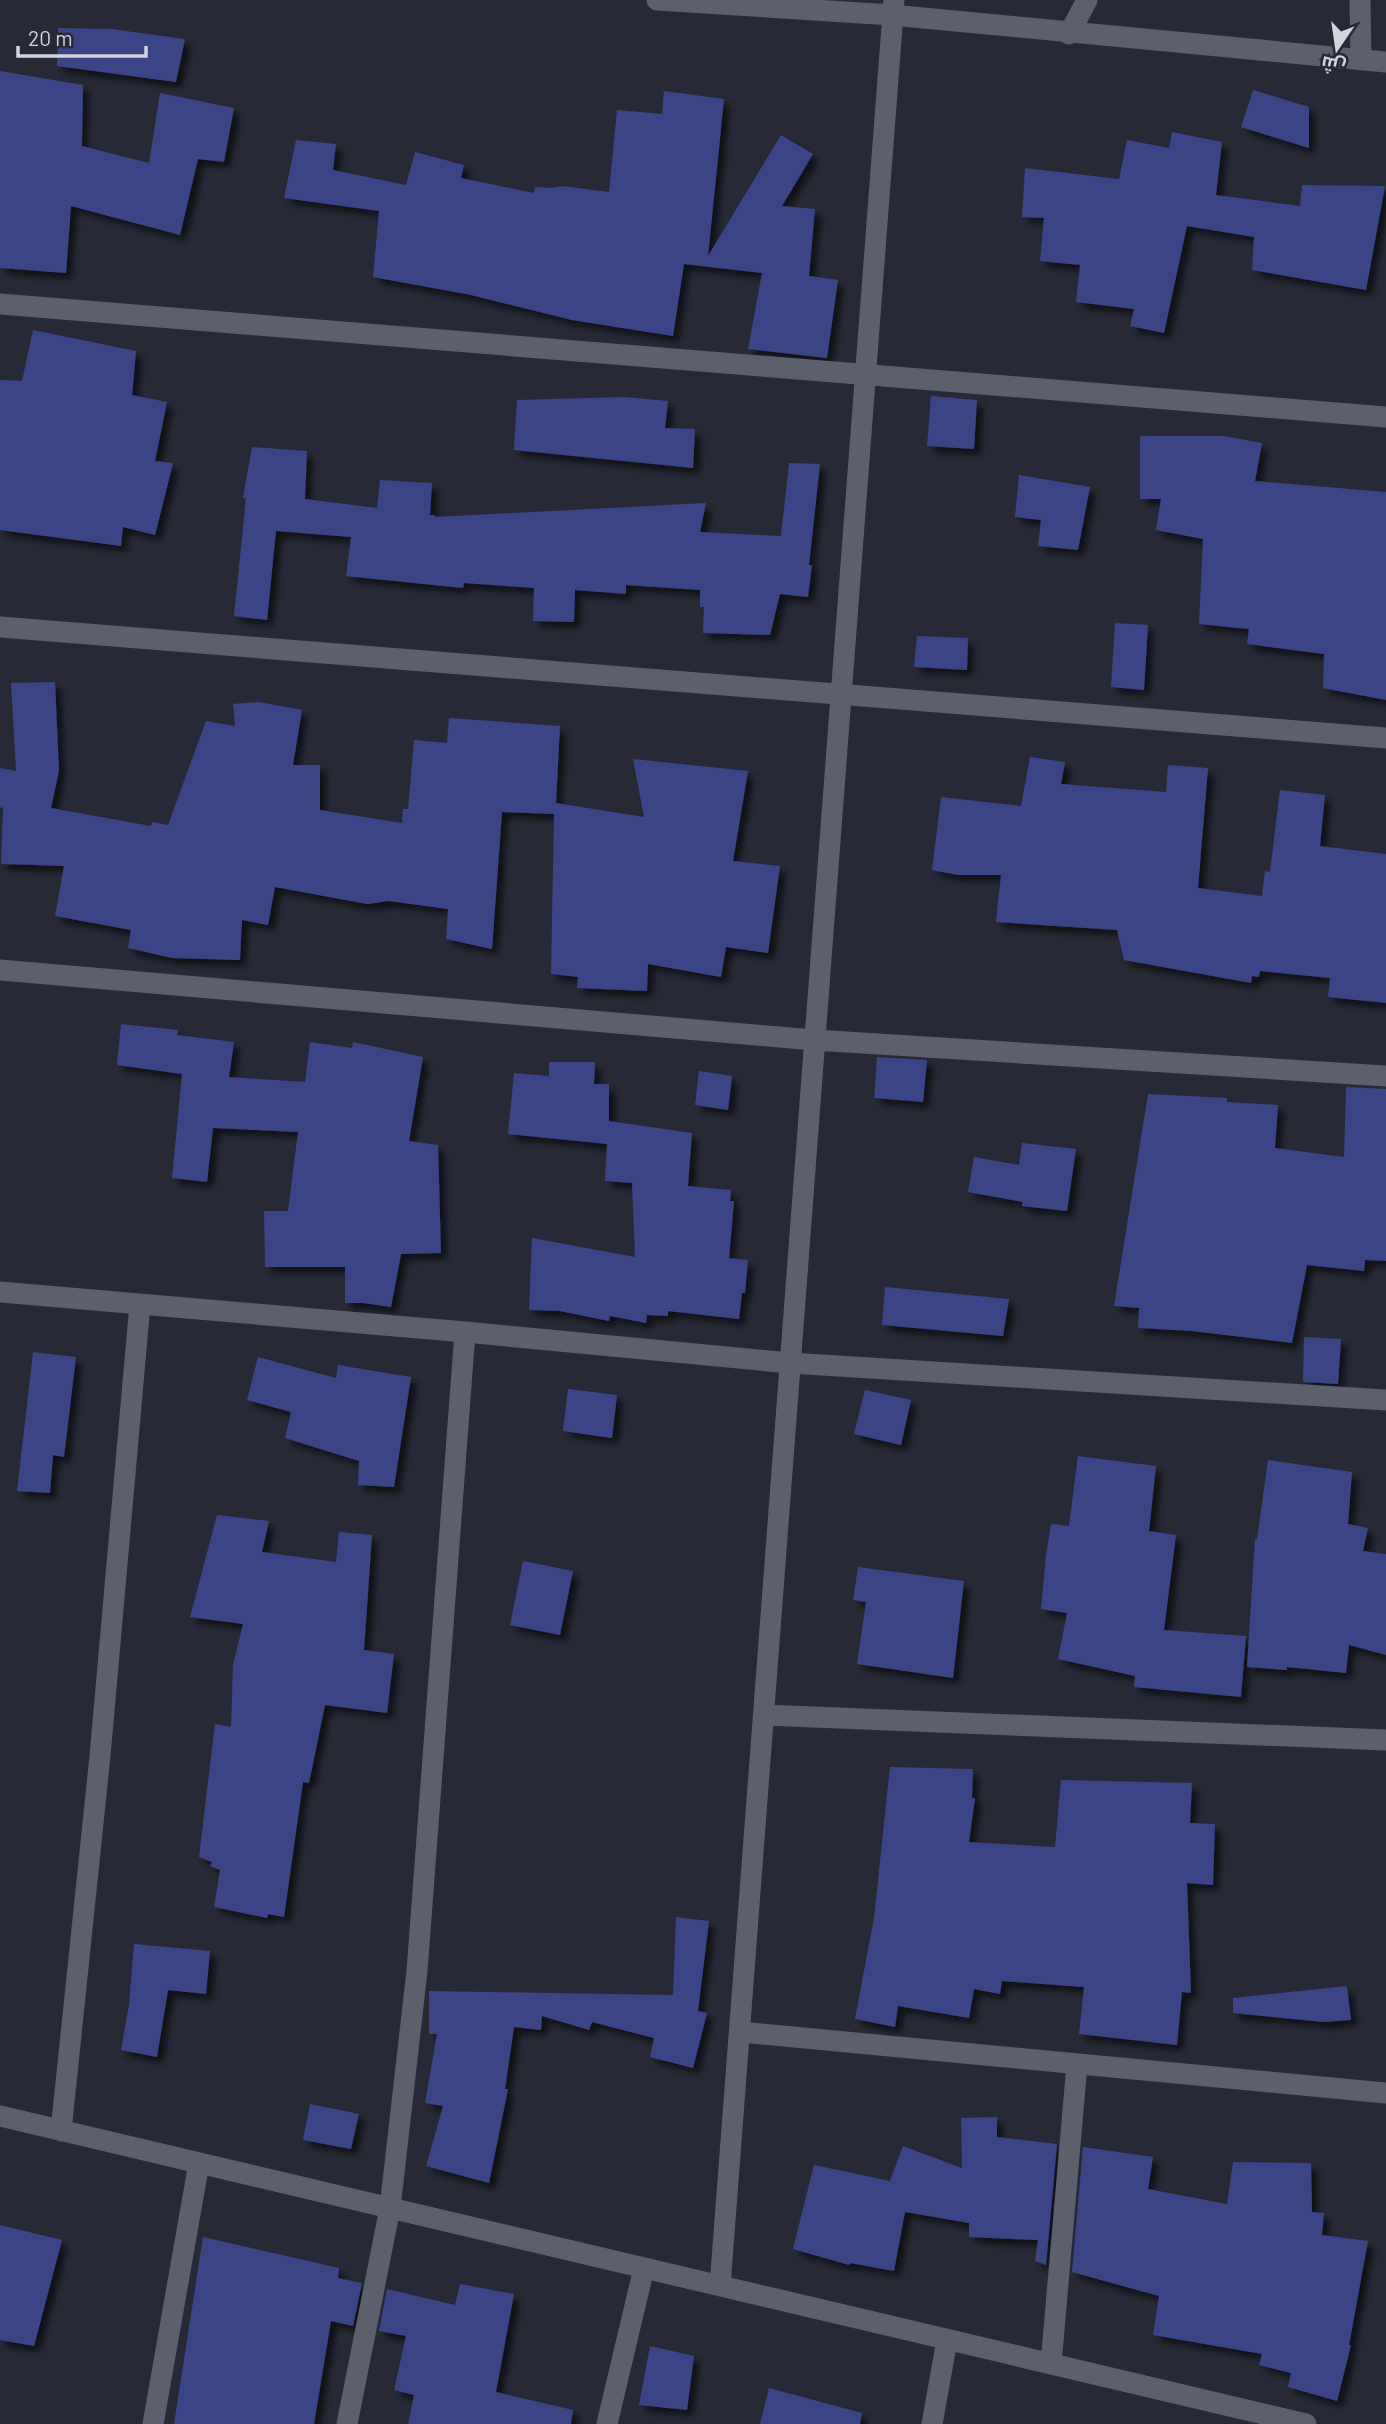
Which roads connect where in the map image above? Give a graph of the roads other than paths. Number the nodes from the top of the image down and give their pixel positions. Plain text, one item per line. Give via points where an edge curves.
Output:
1 (657, 0) edge
2 (1087, 0) edge
3 (1360, 0) edge
4 (893, 8) edge
5 (1069, 34) junction
6 (1360, 60) junction
7 (1386, 62) edge
8 (0, 304) edge
9 (865, 374) junction
10 (1386, 417) edge
11 (0, 627) edge
12 (841, 693) junction
13 (1386, 738) edge
14 (0, 970) edge
15 (814, 1040) junction
16 (1386, 1076) edge
17 (0, 1292) edge
18 (140, 1304) junction
19 (465, 1332) junction
20 (790, 1363) junction
21 (1386, 1400) edge
22 (764, 1715) junction
23 (1386, 1740) edge
24 (740, 2032) junction
25 (1077, 2064) junction
26 (1386, 2093) edge
27 (0, 2116) edge
28 (61, 2131) junction
29 (199, 2163) junction
30 (390, 2208) junction
31 (644, 2268) junction
32 (720, 2287) junction
33 (947, 2340) junction
34 (1051, 2364) junction
35 (1249, 2417) edge
36 (153, 2424) edge
37 (346, 2424) edge
38 (607, 2424) edge
39 (932, 2424) edge
40 (1307, 2424) edge

1 - 4 street
2 - 5 street
3 - 6 street
4 - 5 street
4 - 9 street
5 - 6 street
6 - 7 street
8 - 9 street
9 - 10 street
9 - 12 street
11 - 12 street
12 - 13 street
12 - 15 street
14 - 15 street
15 - 16 street
15 - 20 street
17 - 18 street
18 - 19 street
18 - 28 street
19 - 20 street
19 - 30 street via 417,1971
20 - 21 street
20 - 22 street
22 - 23 street
22 - 24 street
24 - 25 street
24 - 32 street
25 - 26 street
25 - 34 street
27 - 28 street
28 - 29 street
29 - 30 street
29 - 36 street
30 - 31 street
30 - 37 street
31 - 32 street
31 - 38 street
32 - 33 street
33 - 34 street
33 - 39 street
34 - 35 street
35 - 40 street

